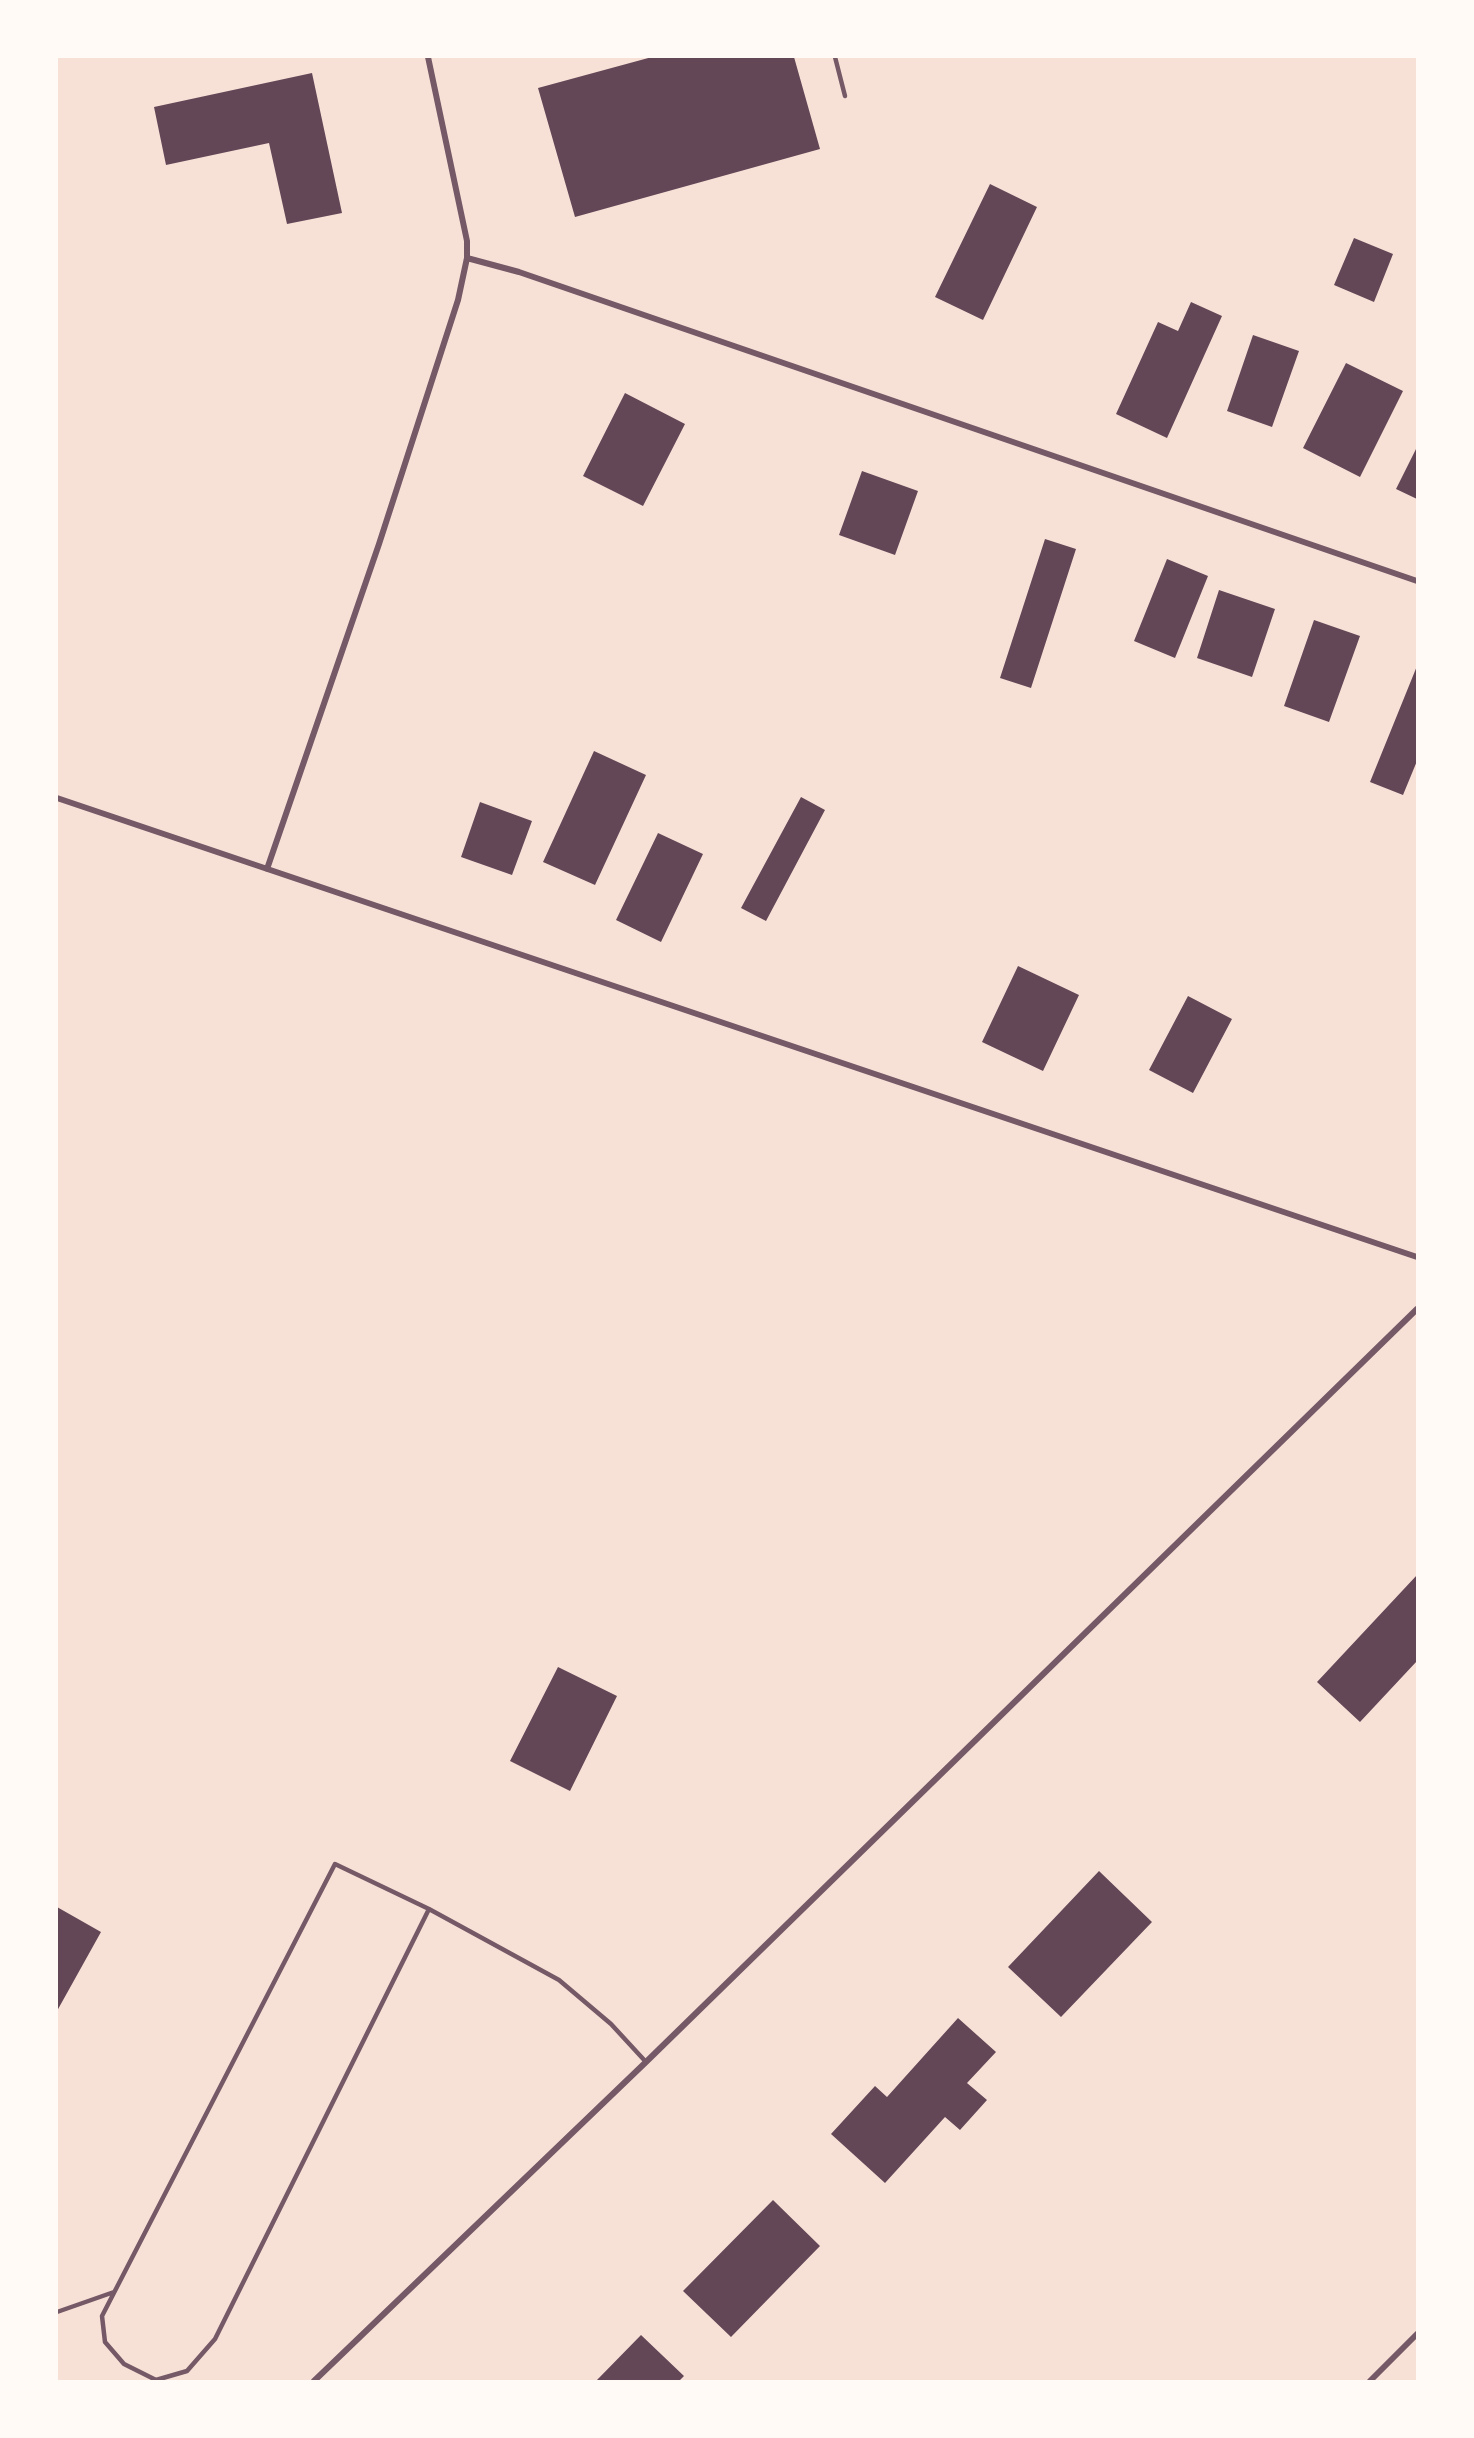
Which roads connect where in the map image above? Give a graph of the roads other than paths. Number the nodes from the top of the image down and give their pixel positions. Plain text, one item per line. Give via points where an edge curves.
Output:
1 (428, 57) edge
2 (835, 57) edge
3 (845, 96) dead end
4 (467, 258) junction
5 (1417, 581) edge
6 (57, 798) edge
7 (267, 868) junction
8 (1417, 1257) edge
9 (1417, 1309) edge
10 (429, 1909) junction
11 (646, 2062) junction
12 (114, 2291) junction
13 (57, 2312) edge
14 (1417, 2334) edge
15 (314, 2381) edge
16 (1370, 2381) edge

1 - 4 street via 467,241
2 - 3 lane
4 - 5 street via 519,272
4 - 7 street via 458,300 379,544
6 - 7 street
7 - 8 street
9 - 11 street
10 - 11 lane via 559,1980 611,2024
10 - 12 lane via 335,1864
10 - 12 lane via 215,2339 187,2371 156,2380 123,2364 105,2342 102,2316
11 - 15 street
12 - 13 lane
14 - 16 street

